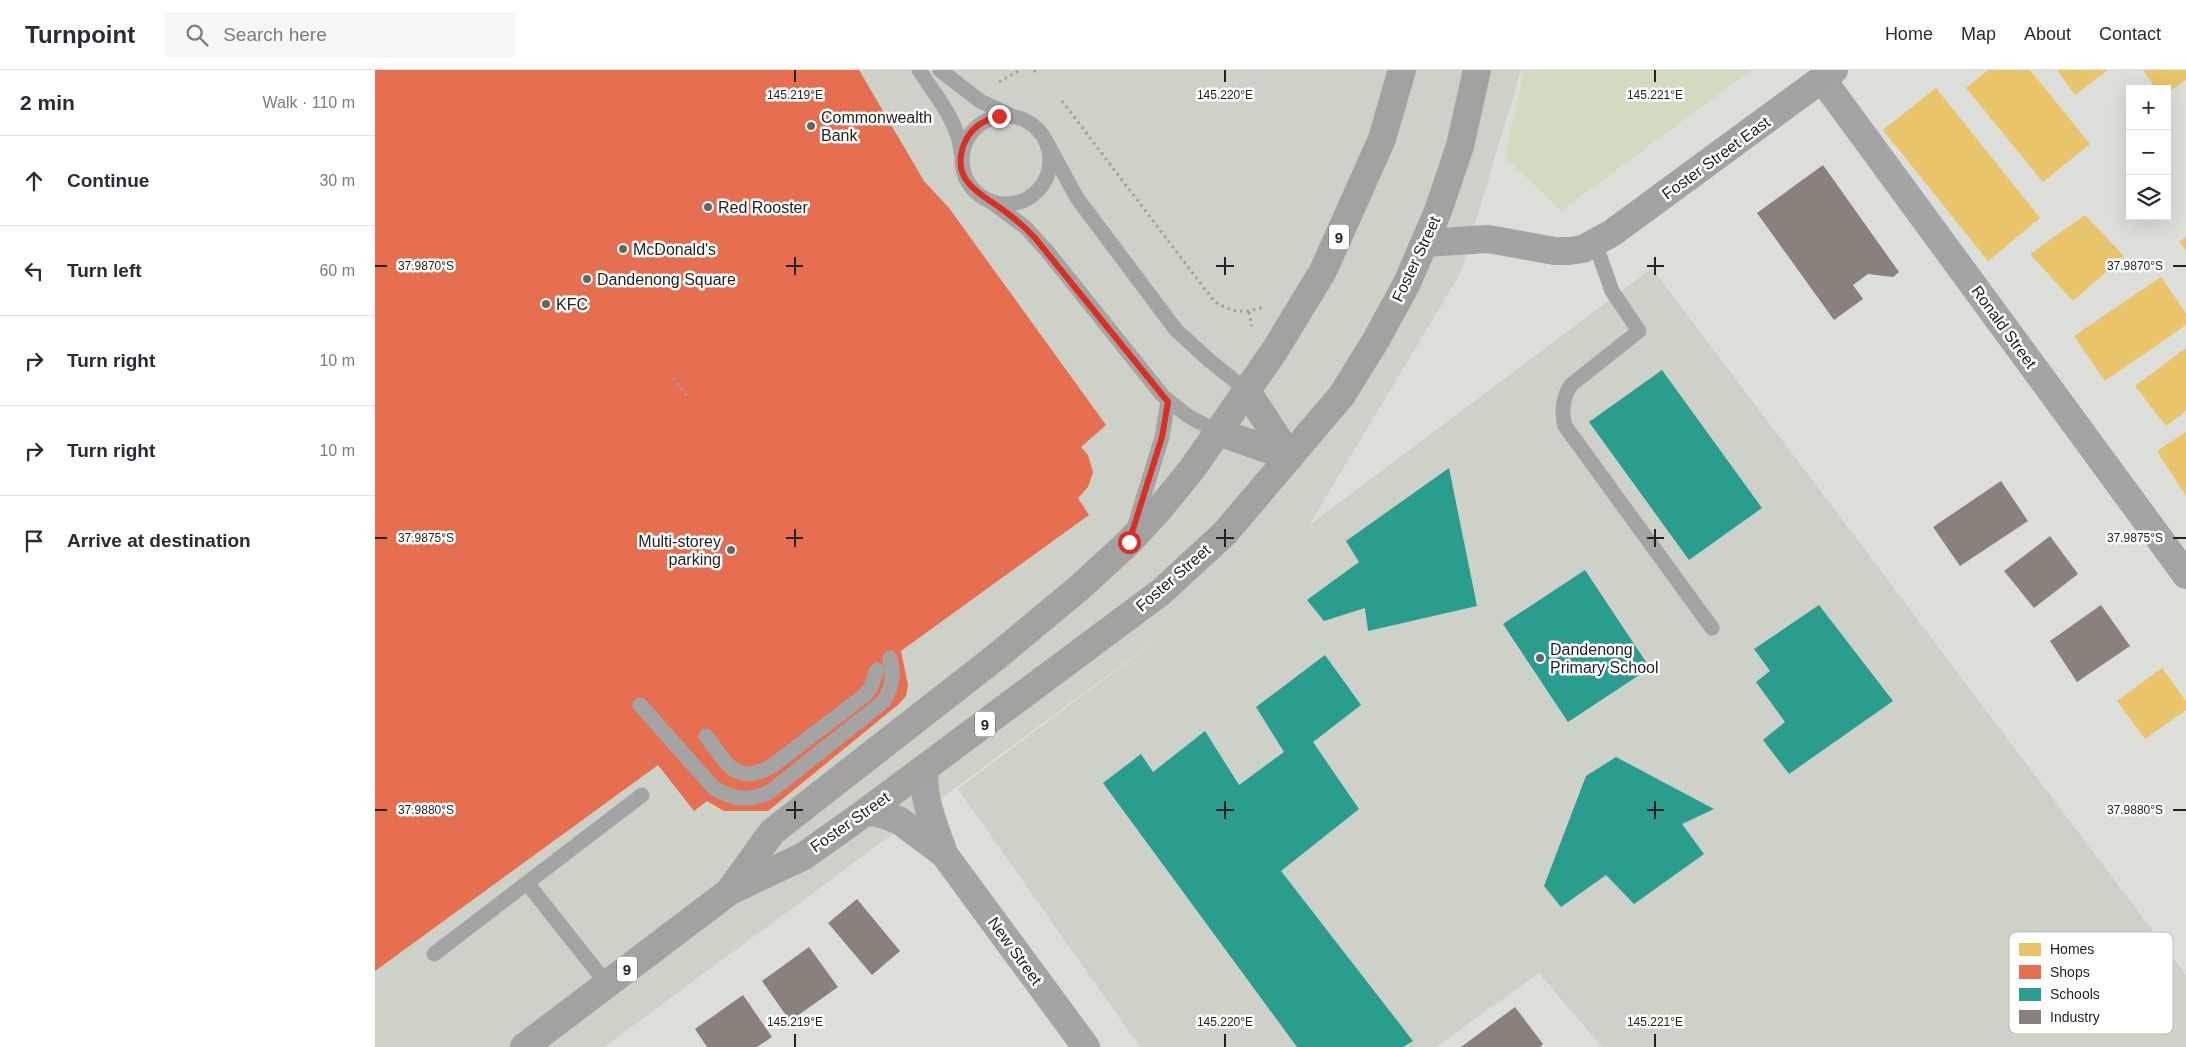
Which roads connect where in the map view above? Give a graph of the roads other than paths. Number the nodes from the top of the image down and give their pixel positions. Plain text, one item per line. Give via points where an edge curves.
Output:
1 (919, 70) edge
2 (940, 70) edge
3 (1402, 70) edge
4 (1477, 70) edge
5 (1828, 74) edge
6 (1013, 116) junction
7 (1047, 143) junction
8 (962, 162) junction
9 (989, 201) junction
10 (1425, 243) junction
11 (1595, 243) junction
12 (1246, 390) junction
13 (1168, 402) junction
14 (1218, 432) junction
15 (1290, 457) junction
16 (1129, 542) junction
17 (2186, 575) edge
18 (1712, 628) dead end
19 (890, 658) dead end
20 (877, 670) dead end
21 (640, 705) dead end
22 (706, 736) dead end
23 (925, 768) junction
24 (642, 795) dead end
25 (867, 811) junction
26 (944, 854) junction
27 (527, 883) junction
28 (730, 891) junction
29 (434, 954) dead end
30 (607, 984) junction
31 (524, 1047) edge
32 (1087, 1047) edge

1 - 8 lane via 955,128
2 - 6 lane via 981,101
3 - 12 highway, Foster Street / 9 via 1383,139 1323,271 1275,350
4 - 10 highway, Foster Street / 9 via 1460,146
5 - 11 street, Foster Street East via 1636,217
5 - 17 street, Ronald Street
6 - 7 lane via 1032,124
6 - 8 lane via 992,118 974,130 963,148
7 - 9 lane via 1049,172 1037,191 1018,202
7 - 12 lane via 1077,198 1176,330
8 - 9 lane via 969,185
9 - 13 lane via 1035,238
10 - 11 street, Foster Street East via 1488,239 1551,251 1569,251
10 - 15 highway, Foster Street / 9 via 1380,333 1342,395
11 - 18 lane via 1612,291 1639,331 1571,385 1563,408 1565,426
12 - 14 highway, Foster Street / 9
12 - 15 highway
13 - 14 lane
13 - 16 lane via 1162,437
14 - 15 highway
14 - 16 highway, Foster Street / 9 via 1192,469
15 - 23 highway, Foster Street / 9 via 1225,532 1161,592
16 - 28 highway, Foster Street / 9 via 1003,651 772,832
19 - 21 lane via 894,681 883,702 760,797 737,798 724,794 703,777
20 - 22 lane via 871,688 865,694 761,773 734,771
23 - 25 highway, Foster Street / 9
23 - 26 street, New Street via 926,802
24 - 27 lane
25 - 26 street, New Street via 900,821
25 - 28 highway, Foster Street / 9 via 804,856
26 - 32 street, New Street
27 - 29 lane
27 - 30 lane
28 - 30 highway, Foster Street / 9
30 - 31 highway, Foster Street / 9

